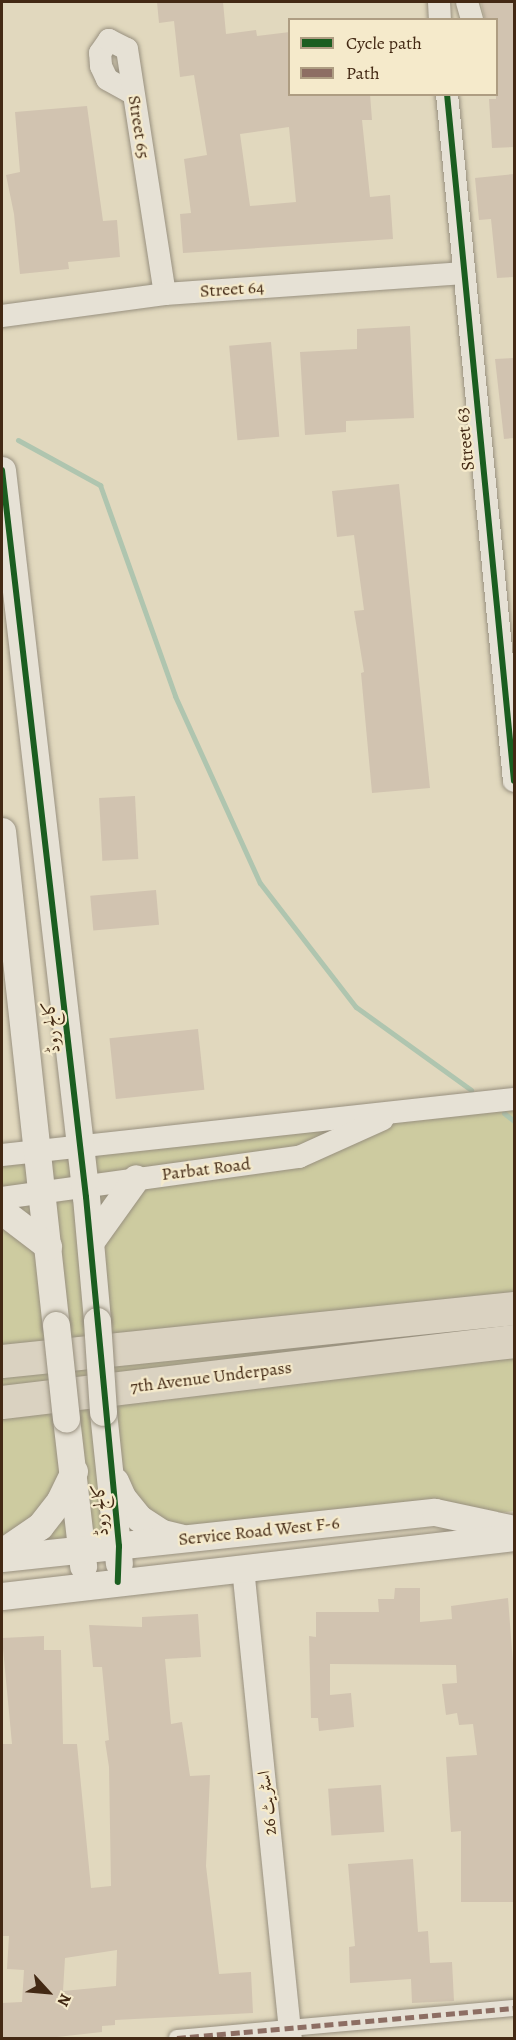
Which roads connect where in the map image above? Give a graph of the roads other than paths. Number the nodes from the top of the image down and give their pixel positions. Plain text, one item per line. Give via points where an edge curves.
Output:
1 (439, 2) edge
2 (467, 2) edge
3 (440, 18) edge
4 (471, 18) edge
5 (130, 92) dead end
6 (447, 96) edge
7 (464, 273) junction
8 (165, 294) junction
9 (2, 316) edge
10 (2, 470) edge
11 (514, 781) edge
12 (2, 831) edge
13 (514, 1099) edge
14 (401, 1111) junction
15 (80, 1145) junction
16 (37, 1151) junction
17 (2, 1155) edge
18 (136, 1178) junction
19 (85, 1185) junction
20 (42, 1192) junction
21 (2, 1198) edge
22 (2, 1211) edge
23 (90, 1241) junction
24 (48, 1246) junction
25 (514, 1308) edge
26 (514, 1341) edge
27 (2, 1361) edge
28 (2, 1402) edge
29 (74, 1471) junction
30 (111, 1472) junction
31 (514, 1529) edge
32 (514, 1537) edge
33 (189, 1539) junction
34 (119, 1546) junction
35 (82, 1549) junction
36 (2, 1552) edge
37 (2, 1557) edge
38 (243, 1569) junction
39 (118, 1582) junction
40 (85, 1585) junction
41 (2, 1596) edge
42 (514, 2008) edge
43 (290, 2032) edge
44 (177, 2038) edge

1 - 3 street
2 - 4 street
5 - 8 street, Street 65 via 107,79 101,66 100,53 109,40 127,49
6 - 7 street, Street 63
7 - 8 street, Street 64
7 - 11 street, Street 63
8 - 9 street, Street 64
10 - 15 street, کالج روڈ
12 - 16 street, کالج روڈ
13 - 14 street, Parbat Road
14 - 15 street, Parbat Road
14 - 18 street, Parbat Road via 300,1157
15 - 16 street, Parbat Road
15 - 19 street, کالج روڈ
16 - 17 street, Parbat Road
16 - 20 street, کالج روڈ
18 - 19 street, Parbat Road
18 - 23 street
19 - 20 street, Parbat Road
19 - 23 street, کالج روڈ
20 - 21 street, Parbat Road
20 - 24 street, کالج روڈ
22 - 24 street
23 - 30 street, کالج روڈ, bridge
24 - 29 street, کالج روڈ, bridge
25 - 27 main road, 7th Avenue Underpass
26 - 28 main road, 7th Avenue Underpass
29 - 35 street, کالج روڈ
29 - 36 street via 60,1500 40,1526
30 - 33 street via 122,1497 139,1518 162,1533
30 - 34 street, کالج روڈ
31 - 33 street, Service Road West F-6 via 435,1512
32 - 38 street, Service Road West F-6
33 - 34 street, Service Road West F-6
34 - 35 street, Service Road West F-6
34 - 39 street, کالج روڈ
35 - 37 street, Service Road West F-6
35 - 40 street, کالج روڈ
38 - 39 street, Service Road West F-6
38 - 43 street, اسٹریٹ 26
39 - 40 street, Service Road West F-6
40 - 41 street, Service Road West F-6
42 - 43 street
43 - 44 street

